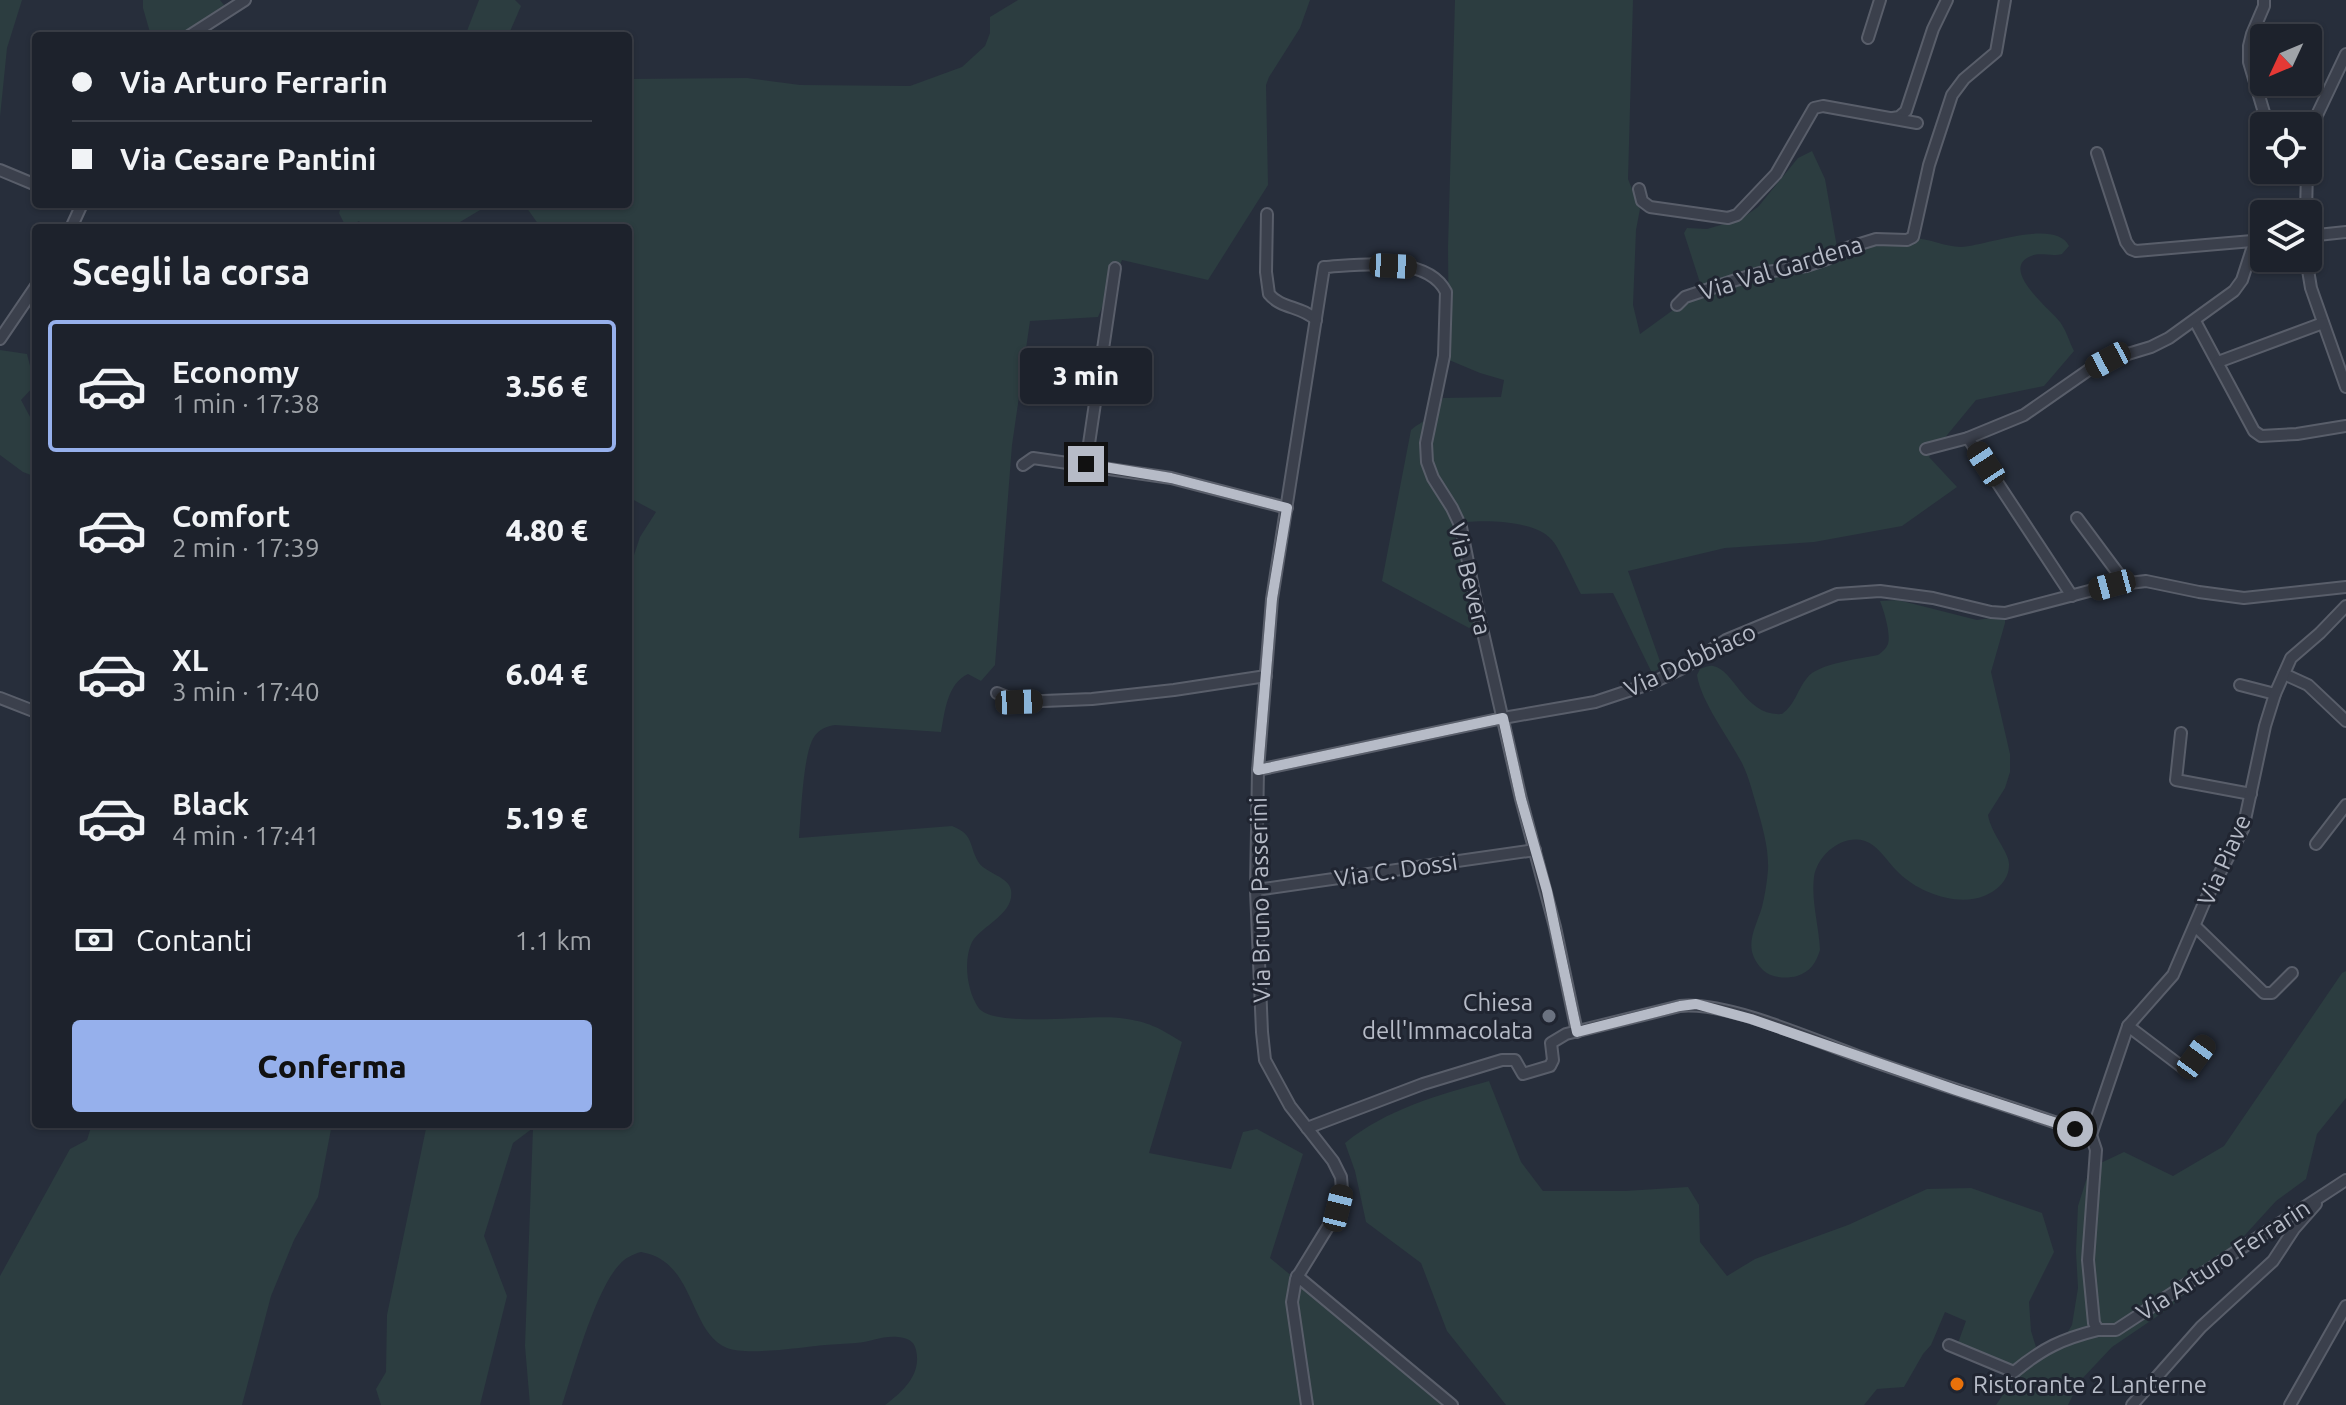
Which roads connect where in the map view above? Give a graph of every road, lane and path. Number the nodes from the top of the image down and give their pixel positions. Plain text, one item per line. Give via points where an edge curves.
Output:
1 (245, 0) edge
2 (1880, 0) edge
3 (1947, 0) edge
4 (2005, 0) edge
5 (2264, 0) edge
6 (195, 32) edge
7 (1868, 38) dead end
8 (2346, 54) edge
9 (2264, 112) edge
10 (2318, 112) edge
11 (1891, 118) junction
12 (1917, 123) dead end
13 (2097, 153) dead end
14 (0, 170) edge
15 (32, 183) edge
16 (1639, 189) dead end
17 (1267, 214) dead end
18 (2346, 232) edge
19 (2322, 235) edge
20 (2250, 241) edge
21 (2250, 261) edge
22 (1324, 267) joint
23 (1115, 268) dead end
24 (2308, 272) edge
25 (32, 292) edge
26 (1677, 305) dead end
27 (1316, 320) junction
28 (2195, 321) junction
29 (2323, 323) junction
30 (0, 339) edge
31 (2218, 362) junction
32 (2346, 387) edge
33 (2346, 426) edge
34 (1968, 438) junction
35 (1926, 449) dead end
36 (1086, 464) junction
37 (1023, 465) dead end
38 (1287, 508) junction
39 (2077, 518) dead end
40 (2126, 584) junction
41 (2346, 587) edge
42 (2072, 596) junction
43 (2346, 606) edge
44 (2284, 674) junction
45 (1266, 676) junction
46 (2240, 685) dead end
47 (997, 693) dead end
48 (2275, 694) junction
49 (0, 698) edge
50 (32, 710) edge
51 (1503, 718) junction
52 (2346, 721) edge
53 (2181, 733) dead end
54 (1258, 770) junction
55 (2251, 794) junction
56 (2346, 805) edge
57 (2316, 844) dead end
58 (1535, 850) junction
59 (1256, 890) junction
60 (2195, 926) junction
61 (2292, 973) dead end
62 (2128, 1026) junction
63 (1577, 1032) junction
64 (2205, 1044) dead end
65 (1307, 1128) junction
66 (2091, 1135) junction
67 (2346, 1180) edge
68 (2325, 1193) junction
69 (1297, 1276) junction
70 (2346, 1306) edge
71 (2098, 1330) junction
72 (1949, 1345) dead end
73 (1307, 1405) edge
74 (1452, 1405) edge
75 (2132, 1405) edge
76 (2290, 1405) edge

1 - 6 street
2 - 7 street
3 - 11 street via 1906,111
4 - 26 street, Via Val Gardena via 1996,52 1952,95 1913,237 1876,239 1806,266 1736,280 1685,297
5 - 9 street via 2249,46
8 - 10 street
11 - 12 street
11 - 16 street via 1814,108 1776,174 1728,218 1650,207
13 - 20 street via 2131,249
14 - 15 street
17 - 27 street via 1269,294
18 - 19 street
21 - 28 street via 2234,291
22 - 27 street, Via Bruno Passerini
22 - 51 street, Via Bevera via 1415,267 1432,275 1446,292 1444,356 1427,462 1461,527
23 - 36 street
24 - 29 street
25 - 30 street
27 - 38 street, Via Bruno Passerini
28 - 31 street
28 - 34 street via 2151,347 2090,369 2024,415
29 - 31 street
29 - 32 street
31 - 33 street via 2261,436
34 - 35 street
34 - 42 street
36 - 37 street via 1033,458
36 - 38 street via 1171,478
38 - 45 street, Via Bruno Passerini
39 - 40 street
40 - 41 street, Via Dobbiaco via 2146,581 2244,598
40 - 42 street, Via Dobbiaco
42 - 51 street, Via Dobbiaco via 2005,613 1880,591 1837,594 1726,640 1652,683 1595,702
43 - 44 street, Via Piave via 2291,658
44 - 48 street, Via Piave
44 - 52 street via 2308,685
45 - 47 street via 1092,699 1019,702
45 - 54 street, Via Bruno Passerini
46 - 48 street
48 - 55 street, Via Piave
49 - 50 street
51 - 54 street, Via Dobbiaco
51 - 58 street
53 - 55 street, Via Piave via 2176,780
54 - 59 street, Via Bruno Passerini
55 - 60 street, Via Piave via 2243,829
56 - 57 street
58 - 59 street, Via C. Dossi
58 - 63 street
59 - 65 street, Via Bruno Passerini via 1265,1060
60 - 61 street, Via Piave via 2264,993 2272,993
60 - 62 street, Via Piave via 2173,975
62 - 64 street via 2186,1070
62 - 66 street, Via Piave
63 - 65 street via 1551,1043 1550,1066 1523,1074 1515,1060 1502,1060
63 - 66 street via 1696,1004
65 - 69 street, Via Bruno Passerini via 1333,1161 1342,1190 1331,1222
66 - 71 street via 2096,1150 2088,1260
67 - 68 street, Via Arturo Ferrarin
68 - 71 street, Via Arturo Ferrarin via 2116,1330
68 - 75 street via 2273,1261 2201,1327
69 - 73 street, Via Bruno Passerini via 1292,1302
69 - 74 street
70 - 76 street
71 - 72 street, Via Arturo Ferrarin via 2039,1352 2014,1372

